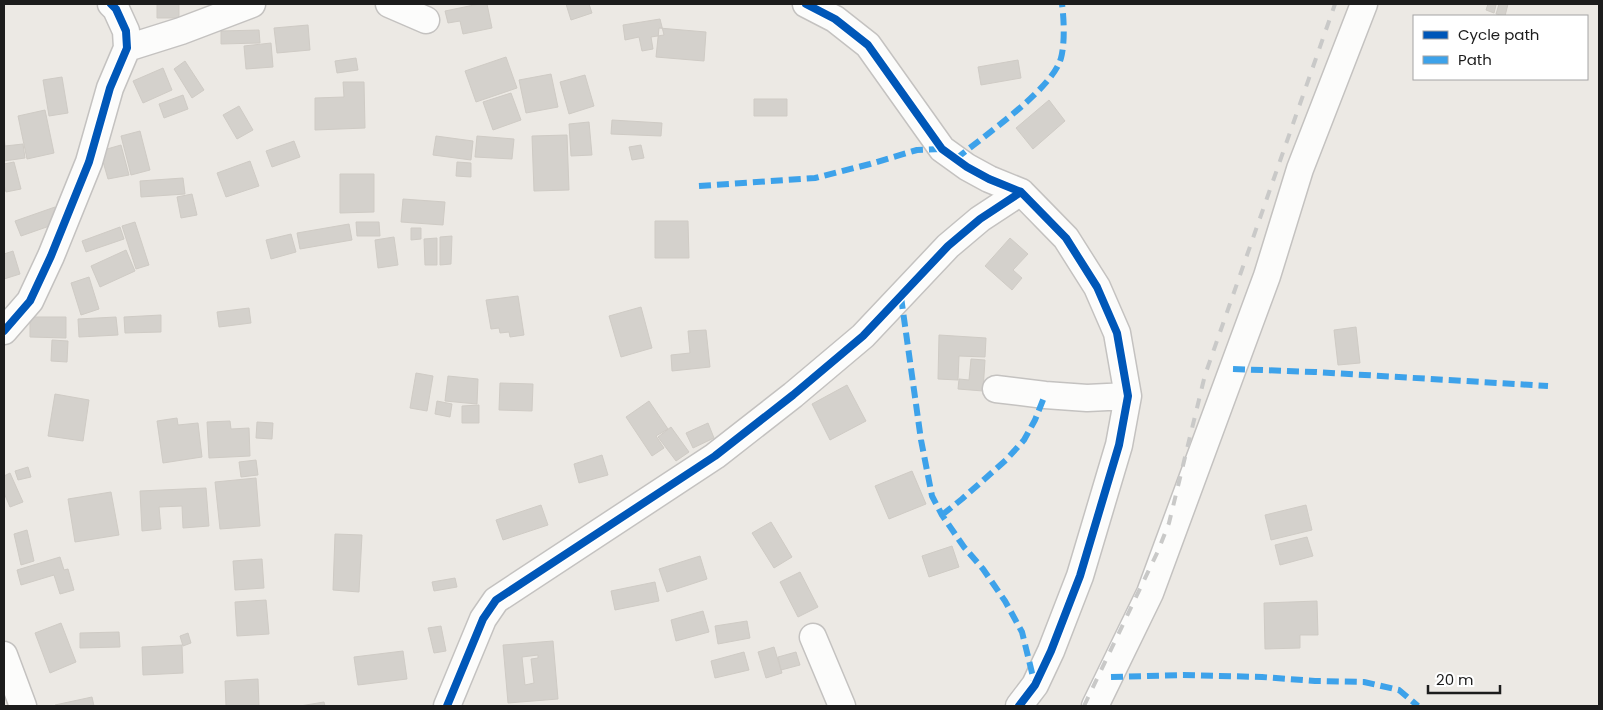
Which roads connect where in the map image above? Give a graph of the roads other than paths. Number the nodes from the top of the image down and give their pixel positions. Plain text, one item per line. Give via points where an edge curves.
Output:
1 (111, 4) edge
2 (252, 4) edge
3 (388, 4) edge
4 (806, 4) edge
5 (1364, 4) edge
6 (426, 20) dead end
7 (127, 48) junction
8 (1021, 192) junction
9 (4, 331) edge
10 (996, 389) dead end
11 (1128, 396) junction
12 (813, 637) dead end
13 (4, 655) edge
14 (23, 706) edge
15 (447, 706) edge
16 (842, 706) edge
17 (1019, 706) edge
18 (1095, 706) edge

1 - 7 street via 126,31
2 - 7 street
3 - 6 street
4 - 8 street via 835,19 868,45 942,149 989,179
5 - 18 street via 1300,169 1267,276 1150,593
7 - 9 street via 110,88 89,162 51,256 30,301
8 - 11 street via 1066,238 1097,287 1117,333
8 - 15 street via 980,218 948,246 863,336 715,456 496,600 483,618
10 - 11 street via 1086,398
11 - 17 street via 1119,445 1080,576 1043,668
12 - 16 street
13 - 14 street

